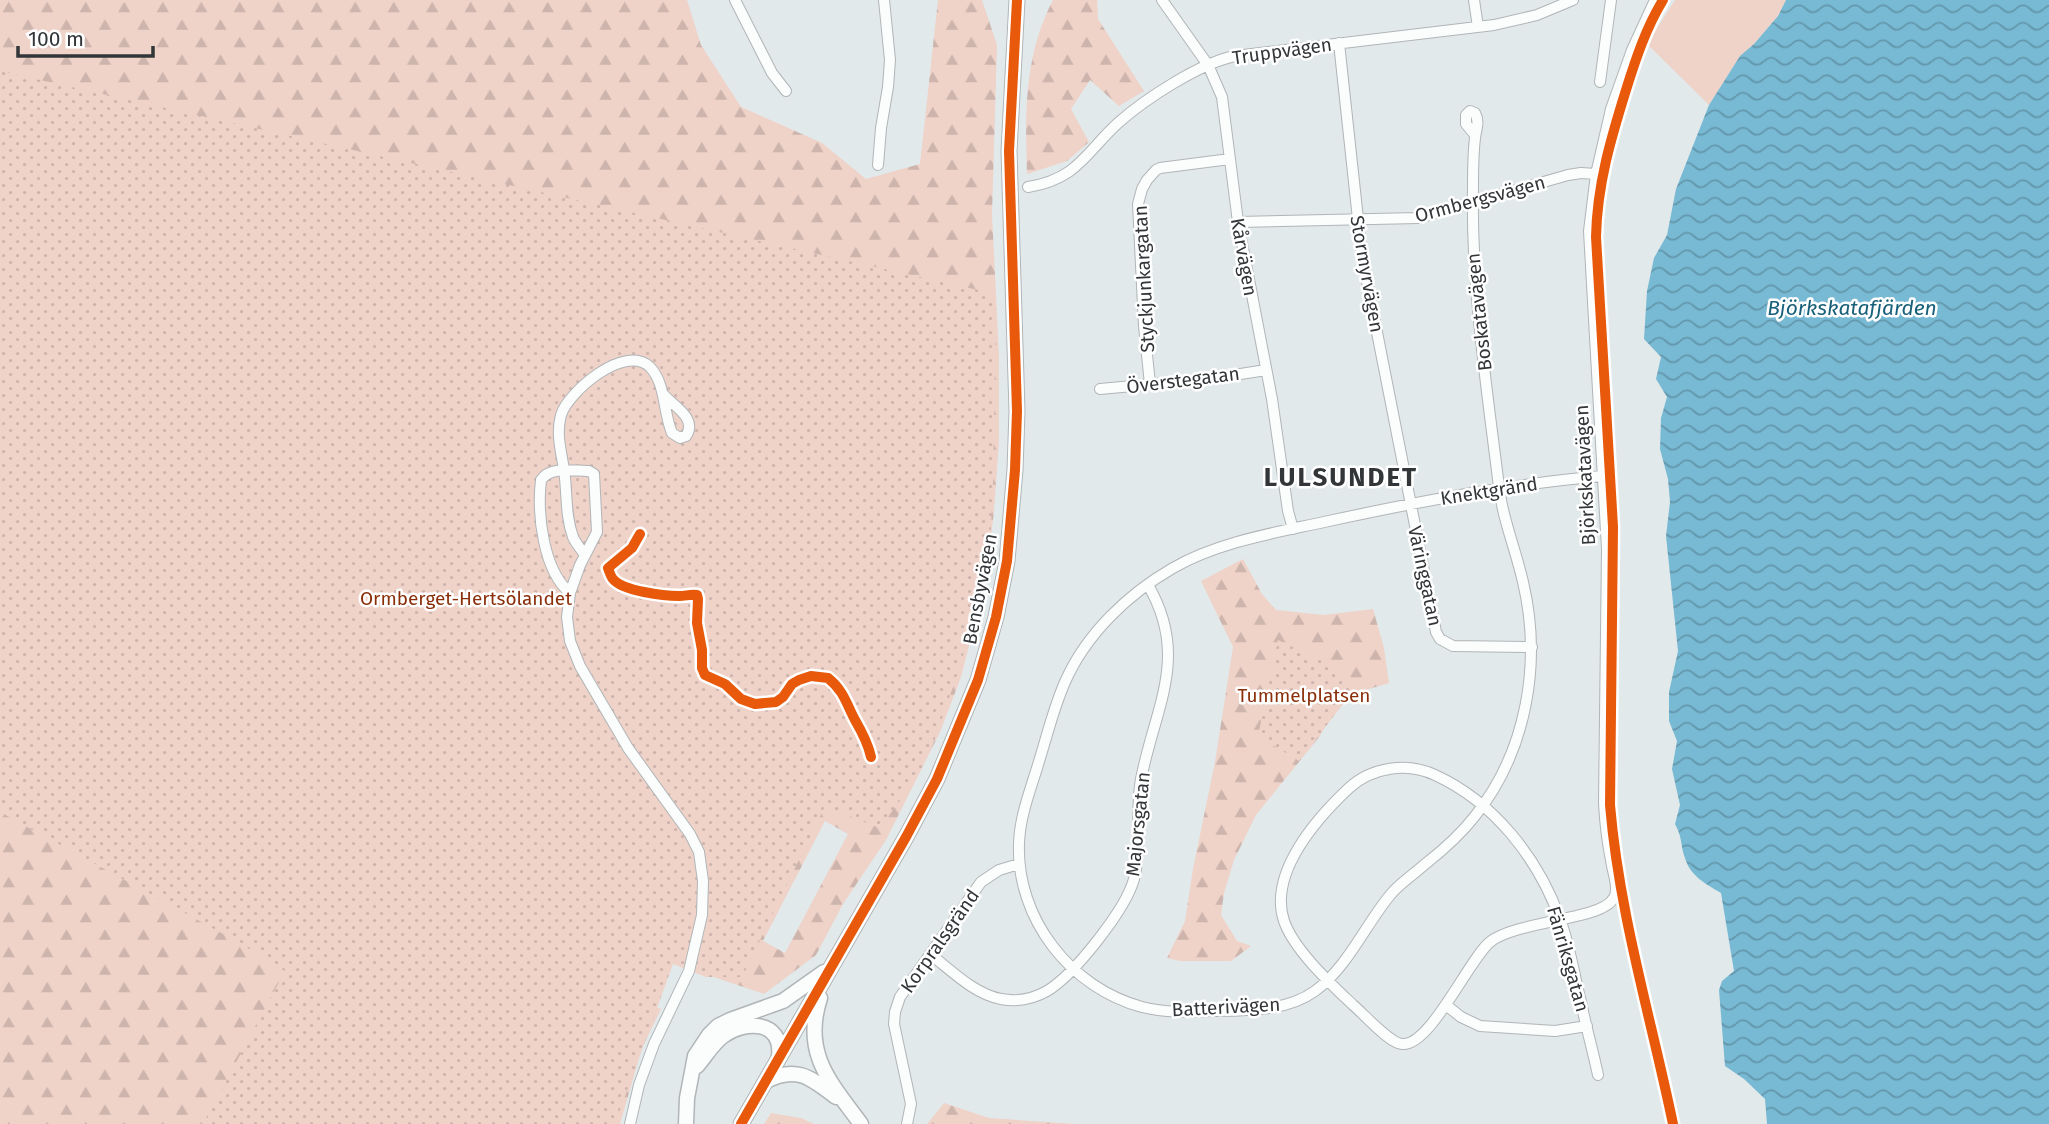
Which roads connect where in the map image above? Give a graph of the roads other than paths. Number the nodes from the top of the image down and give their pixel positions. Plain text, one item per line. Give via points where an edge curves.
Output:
1 (735, 0) edge
2 (884, 0) edge
3 (1017, 0) edge
4 (1474, 0) edge
5 (1573, 0) edge
6 (1611, 0) edge
7 (1655, 0) edge
8 (1166, 1) edge
9 (1478, 27) junction
10 (1339, 43) junction
11 (1208, 65) junction
12 (1600, 82) dead end
13 (786, 91) dead end
14 (1475, 135) dead end
15 (1230, 159) junction
16 (878, 165) dead end
17 (1596, 174) junction
18 (1028, 187) dead end
19 (1473, 202) junction
20 (1357, 220) junction
21 (1238, 222) junction
22 (1266, 370) junction
23 (1150, 384) junction
24 (1100, 389) dead end
25 (663, 394) dead end
26 (564, 470) junction
27 (1603, 476) junction
28 (1499, 488) junction
29 (1410, 503) junction
30 (1293, 529) junction
31 (585, 555) junction
32 (1148, 585) junction
33 (570, 593) junction
34 (1532, 647) junction
35 (1483, 805) junction
36 (1019, 864) junction
37 (1560, 919) junction
38 (930, 954) junction
39 (836, 958) junction
40 (1072, 969) junction
41 (1328, 979) junction
42 (1446, 1005) junction
43 (1587, 1026) junction
44 (1412, 1042) joint
45 (778, 1059) junction
46 (693, 1069) junction
47 (1598, 1075) dead end
48 (766, 1081) junction
49 (847, 1106) junction
50 (630, 1124) edge
51 (686, 1124) edge
52 (741, 1124) edge
53 (861, 1124) edge
54 (907, 1124) edge

1 - 13 street
2 - 16 street via 890,61
3 - 39 main road, Bensbyvägen via 1009,151 1016,434 1007,561 978,680 937,779
4 - 9 street
5 - 9 street, Truppvägen via 1537,15
6 - 12 street
7 - 17 street, Björkskatavägen via 1622,76
8 - 11 street, Kårvägen
9 - 10 street, Truppvägen
10 - 11 street, Truppvägen via 1235,56
10 - 20 street, Stormyrvägen
11 - 15 street, Kårvägen via 1225,108
11 - 18 street, Truppvägen via 1140,105 1069,172
14 - 19 street, Boskatavägen
15 - 21 street, Kårvägen
15 - 23 street, Styckjunkargatan via 1160,168 1142,189 1138,211
17 - 19 street, Ormbergsvägen via 1568,175
17 - 27 street, Björkskatavägen via 1590,252
19 - 20 street, Ormbergsvägen via 1418,218
19 - 28 street, Boskatavägen via 1476,304
20 - 21 street, Ormbergsvägen
20 - 29 street, Stormyrvägen
21 - 22 street, Kårvägen
22 - 23 street, Överstegatan
22 - 30 street, Kårvägen
23 - 24 street, Överstegatan
25 - 26 street via 653,370 639,360 617,362 594,377 561,415 558,433
26 - 31 street via 572,534
26 - 31 street via 594,474 598,527
26 - 33 street via 542,478 541,509 552,568
27 - 28 street, Knektgränd
27 - 37 street, Björkskatavägen via 1607,584 1604,803 1616,890 1614,899 1603,908
28 - 29 street, Knektgränd
28 - 34 street, Batterivägen via 1525,592
29 - 30 street, Knektgränd
29 - 34 street, Väringgatan via 1440,639 1453,646
30 - 32 street, Batterivägen via 1202,554
31 - 33 street
32 - 36 street, Batterivägen via 1098,630 1067,678 1023,815
32 - 40 street, Majorsgatan via 1164,626 1168,665 1139,792 1135,874 1122,904
33 - 50 street via 568,629 580,666 634,758 690,834 702,866 702,915 692,957 653,1044
34 - 35 street, Batterivägen via 1531,680 1520,730 1508,763
35 - 37 street, Fänriksgatan via 1531,861
35 - 41 street, Batterivägen via 1458,835 1395,888
35 - 41 street, Fänriksgatan via 1424,770 1395,768 1374,772 1351,786 1320,820 1294,853 1281,896 1284,920 1296,942
36 - 38 street, Korpralsgränd via 981,882
36 - 40 street, Batterivägen via 1038,923
37 - 42 street, Björkskatavägen via 1507,932 1491,942
37 - 43 street, Fänriksgatan
38 - 40 street, Majorsgatan via 985,994 1009,1000 1041,994
38 - 54 street, Korpralsgränd via 900,997 894,1016 911,1104
39 - 45 main road, Bensbyvägen
39 - 46 main road via 792,995 718,1026 697,1051
39 - 49 main road via 815,1010 813,1037 818,1059
40 - 41 street, Batterivägen via 1118,999 1169,1012 1288,1004
41 - 44 street, Fänriksgatan via 1392,1040
42 - 43 street via 1480,1026 1555,1031
42 - 44 street, Björkskatavägen
43 - 47 street, Fänriksgatan
45 - 46 main road via 775,1034 765,1027 746,1026 721,1037
45 - 48 main road, Bensbyvägen
46 - 51 main road
48 - 49 main road via 788,1072 806,1076
48 - 52 main road, Bensbyvägen
49 - 53 main road

